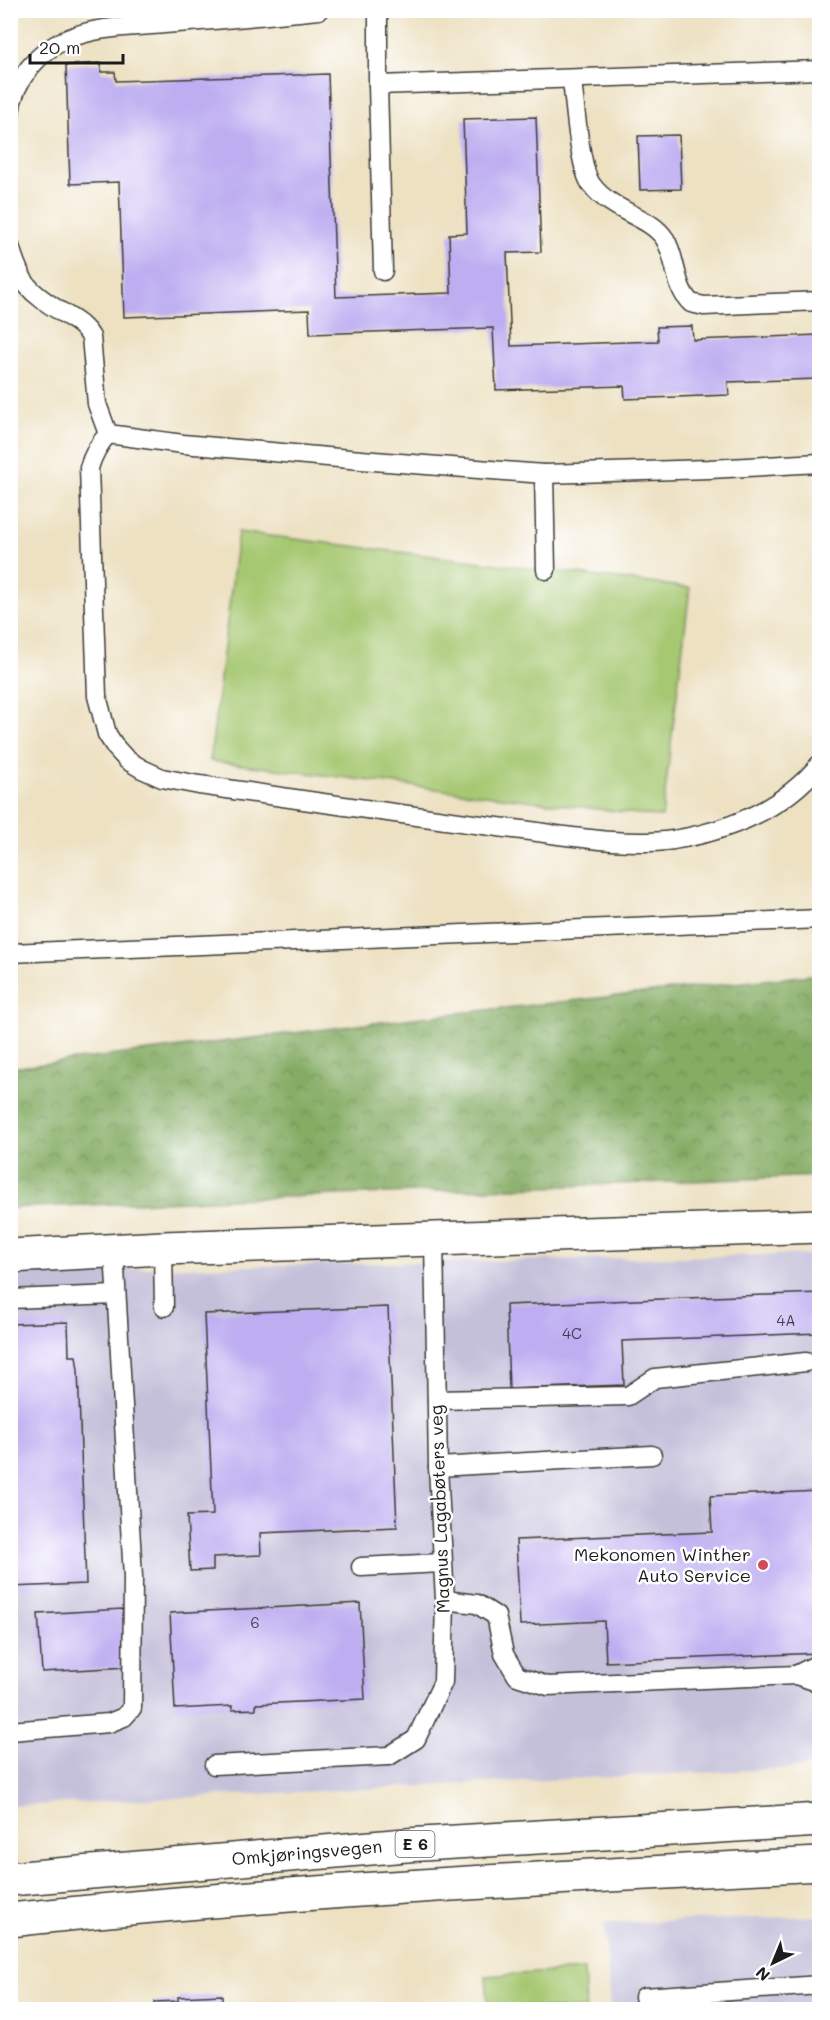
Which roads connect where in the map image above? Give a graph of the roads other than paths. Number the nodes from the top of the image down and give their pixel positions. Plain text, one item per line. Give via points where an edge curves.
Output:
1 (319, 10) edge
2 (378, 10) edge
3 (819, 70) edge
4 (572, 80) junction
5 (378, 85) junction
6 (10, 113) edge
7 (10, 246) edge
8 (383, 271) dead end
9 (819, 301) edge
10 (108, 434) junction
11 (819, 464) edge
12 (544, 474) junction
13 (546, 570) dead end
14 (819, 764) edge
15 (819, 919) edge
16 (10, 953) edge
17 (819, 1226) edge
18 (434, 1240) junction
19 (163, 1248) junction
20 (114, 1252) junction
21 (10, 1256) edge
22 (116, 1295) junction
23 (10, 1299) edge
24 (164, 1307) dead end
25 (806, 1362) dead end
26 (437, 1400) junction
27 (652, 1455) dead end
28 (438, 1467) junction
29 (442, 1563) junction
30 (361, 1566) dead end
31 (444, 1600) junction
32 (819, 1664) edge
33 (796, 1675) junction
34 (819, 1683) edge
35 (10, 1731) edge
36 (214, 1765) dead end
37 (819, 1820) edge
38 (819, 1864) edge
39 (10, 1879) edge
40 (44, 1916) junction
41 (10, 1920) edge
42 (10, 1930) edge
43 (819, 1985) edge
44 (644, 1997) dead end

1 - 6 lane via 106,29 70,38 51,48 28,70 11,102
2 - 5 lane
3 - 4 lane
4 - 5 lane
4 - 9 lane via 584,165 591,183 611,203 652,226 664,238 680,287 691,303 704,306
5 - 8 lane
7 - 10 lane via 20,277 28,288 85,327 91,337 97,404
10 - 12 lane via 183,444
10 - 14 lane via 93,454 89,468 97,696 107,734 127,760 142,769 162,778 198,785 640,842 704,834 734,824 791,792
11 - 12 lane
12 - 13 lane
15 - 16 lane
17 - 18 main road
18 - 19 main road
18 - 26 lane, Magnus Lagabøters veg
19 - 20 main road
19 - 24 lane
20 - 21 main road
20 - 22 lane
22 - 23 lane
22 - 35 lane via 133,1577 132,1708 124,1718 109,1723
25 - 26 lane via 656,1378 628,1396
26 - 28 lane, Magnus Lagabøters veg
27 - 28 lane
28 - 29 lane, Magnus Lagabøters veg
29 - 30 lane
29 - 31 lane, Magnus Lagabøters veg
31 - 33 lane via 477,1604 496,1616 504,1654 517,1676 548,1686
31 - 36 lane, Magnus Lagabøters veg via 442,1682 416,1740 389,1756
32 - 33 lane
33 - 34 lane
37 - 39 main road, Omkjøringsvegen / E 6 via 406,1845
38 - 40 main road via 335,1892
40 - 41 main road
40 - 42 main road
43 - 44 lane

